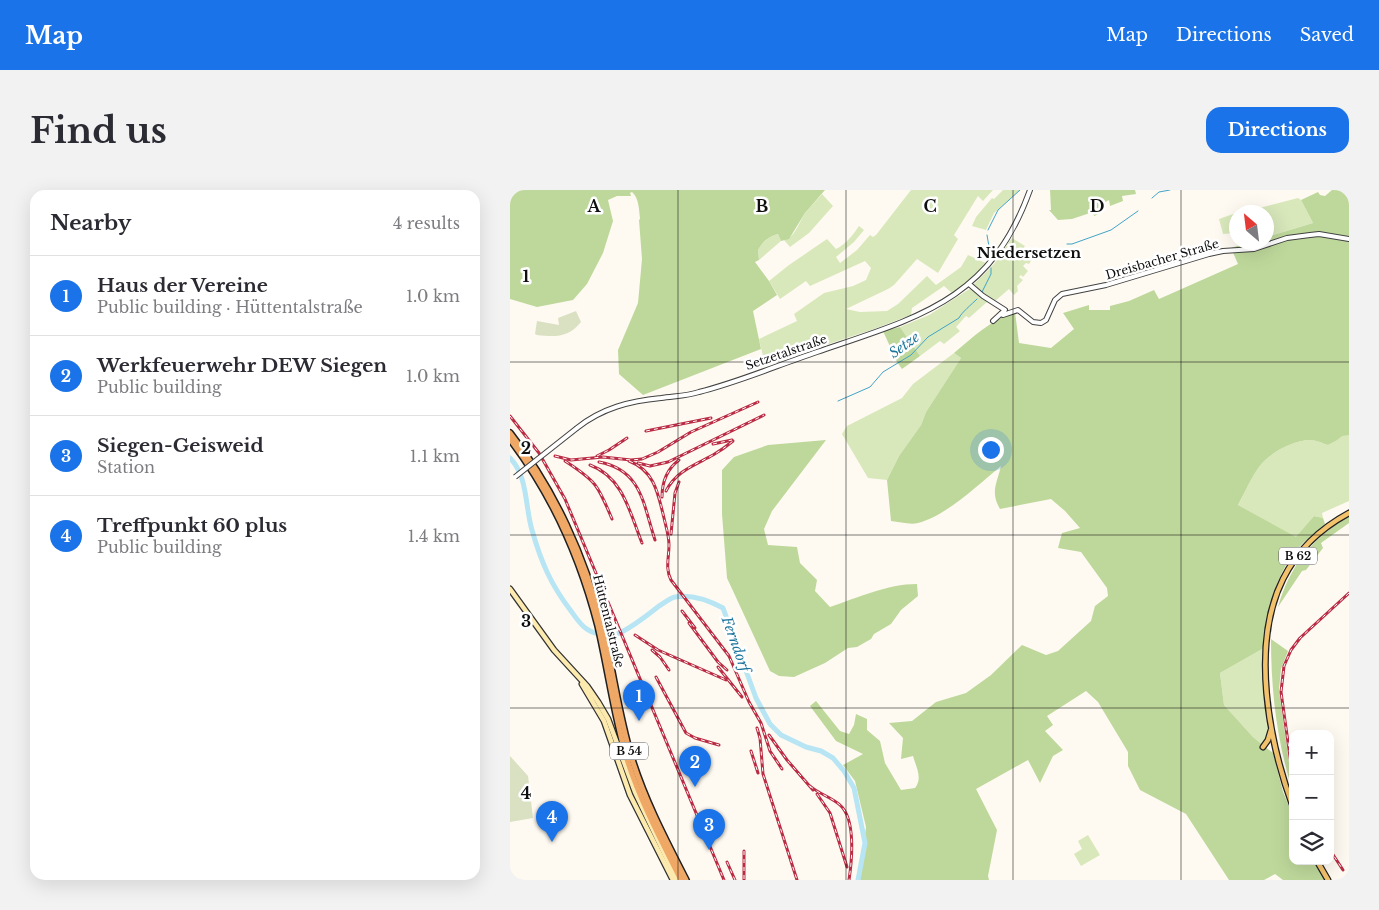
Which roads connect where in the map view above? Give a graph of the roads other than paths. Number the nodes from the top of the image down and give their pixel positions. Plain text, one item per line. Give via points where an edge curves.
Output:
1 (1030, 190) edge
2 (1349, 240) edge
3 (969, 284) junction
4 (999, 307) junction
5 (1001, 314) junction
6 (510, 433) edge
7 (510, 439) edge
8 (510, 481) edge
9 (1349, 513) edge
10 (510, 589) edge
11 (597, 614) junction
12 (582, 682) junction
13 (1272, 726) junction
14 (1263, 747) dead end
15 (1289, 795) edge
16 (1319, 865) edge
17 (673, 880) edge
18 (679, 880) edge
19 (686, 880) edge
20 (1328, 880) edge

1 - 3 street, Setzetalstraße via 1006,243
2 - 5 street, Dreisbacher Straße via 1318,234 1287,238 1254,249 1209,254 1106,285 1064,293 1055,300 1046,320 1038,324 1020,310
3 - 4 street
3 - 8 street, Setzetalstraße, bridge via 940,305 917,316 722,385 692,394 614,407 585,421
4 - 5 street via 1005,310
4 - 5 street via 993,320
6 - 11 highway, Hüttentalstraße / B 54 via 538,474 564,522 584,566
7 - 11 highway, Hüttentalstraße / B 54 via 535,476 560,524
9 - 13 main road, B 62 via 1330,524 1300,553 1278,591 1270,618 1266,656
10 - 12 main road via 554,650
11 - 18 highway, Hüttentalstraße / B 54 via 631,771
11 - 19 highway, Hüttentalstraße / B 54 via 635,769 654,817
12 - 17 main road via 604,721 630,795
12 - 18 main road via 608,719 628,777
13 - 14 main road
13 - 15 main road, B 62
16 - 20 main road

